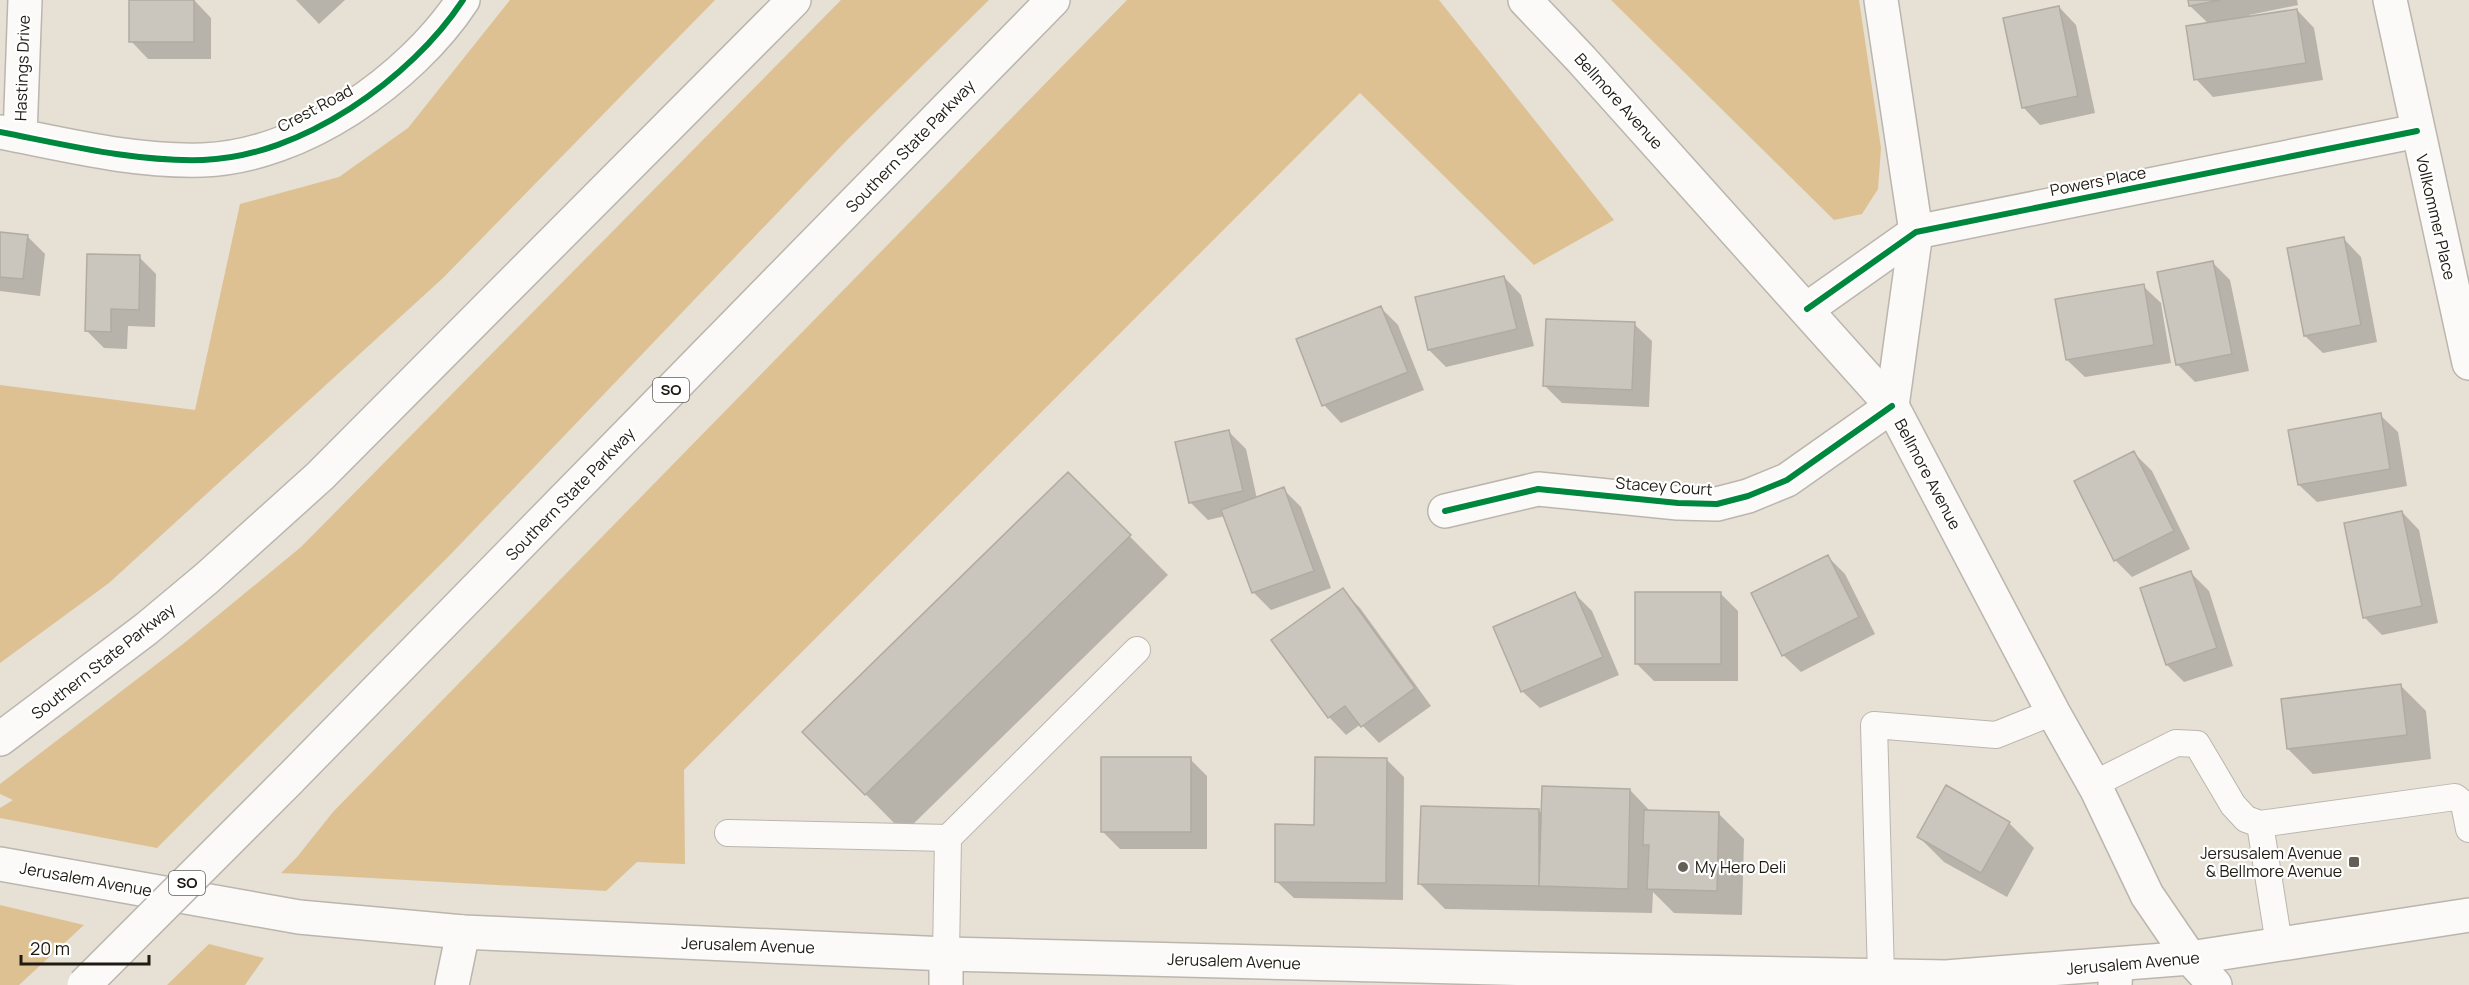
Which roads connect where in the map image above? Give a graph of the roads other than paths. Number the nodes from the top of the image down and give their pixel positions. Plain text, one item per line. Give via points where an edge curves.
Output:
1 (25, 0) edge
2 (463, 0) edge
3 (794, 0) edge
4 (1053, 0) edge
5 (1525, 0) edge
6 (1881, 0) edge
7 (2390, 0) edge
8 (2417, 132) junction
9 (10, 134) edge
10 (1916, 232) junction
11 (1807, 309) junction
12 (2469, 363) edge
13 (1892, 405) junction
14 (1445, 511) dead end
15 (1137, 650) dead end
16 (2053, 712) junction
17 (0, 739) edge
18 (2094, 784) junction
19 (2260, 824) junction
20 (2469, 829) edge
21 (728, 834) dead end
22 (948, 838) junction
23 (0, 864) edge
24 (2469, 915) edge
25 (463, 932) junction
26 (2279, 944) junction
27 (2190, 958) junction
28 (946, 969) edge
29 (1881, 975) junction
30 (2115, 975) edge
31 (1536, 977) edge
32 (84, 985) edge
33 (452, 985) edge
34 (2215, 985) edge

1 - 9 main road, Hastings Drive
2 - 9 main road, Crest Road via 428,44 381,86 313,129 256,151 202,160 133,158
3 - 17 main road, Southern State Parkway via 320,476 181,600
4 - 32 main road, Southern State Parkway / SO, bridge
5 - 11 main road, Bellmore Avenue
6 - 10 main road
7 - 8 main road, Vollkommer Place
8 - 10 main road, Powers Place
8 - 12 main road, Vollkommer Place
10 - 11 main road, Powers Place
10 - 13 main road
11 - 13 main road, Bellmore Avenue
13 - 14 main road, Stacey Court via 1787,480 1717,504 1538,489
13 - 16 main road, Bellmore Avenue
15 - 22 lane
16 - 18 main road, Bellmore Avenue
16 - 29 lane via 1996,735 1874,725
18 - 19 lane via 2176,743 2197,744 2233,805 2246,819
18 - 27 main road, Bellmore Avenue via 2147,895
19 - 20 lane via 2455,797 2464,804
19 - 26 lane
21 - 22 lane
22 - 28 lane
23 - 25 main road, Jerusalem Avenue via 299,917
24 - 26 main road, Jerusalem Avenue
25 - 28 main road, Jerusalem Avenue
25 - 33 main road
26 - 27 main road, Jerusalem Avenue
27 - 30 main road, Jerusalem Avenue
27 - 34 main road, Bellmore Avenue
28 - 31 main road, Jerusalem Avenue
29 - 30 main road, Jerusalem Avenue
29 - 31 main road, Jerusalem Avenue

